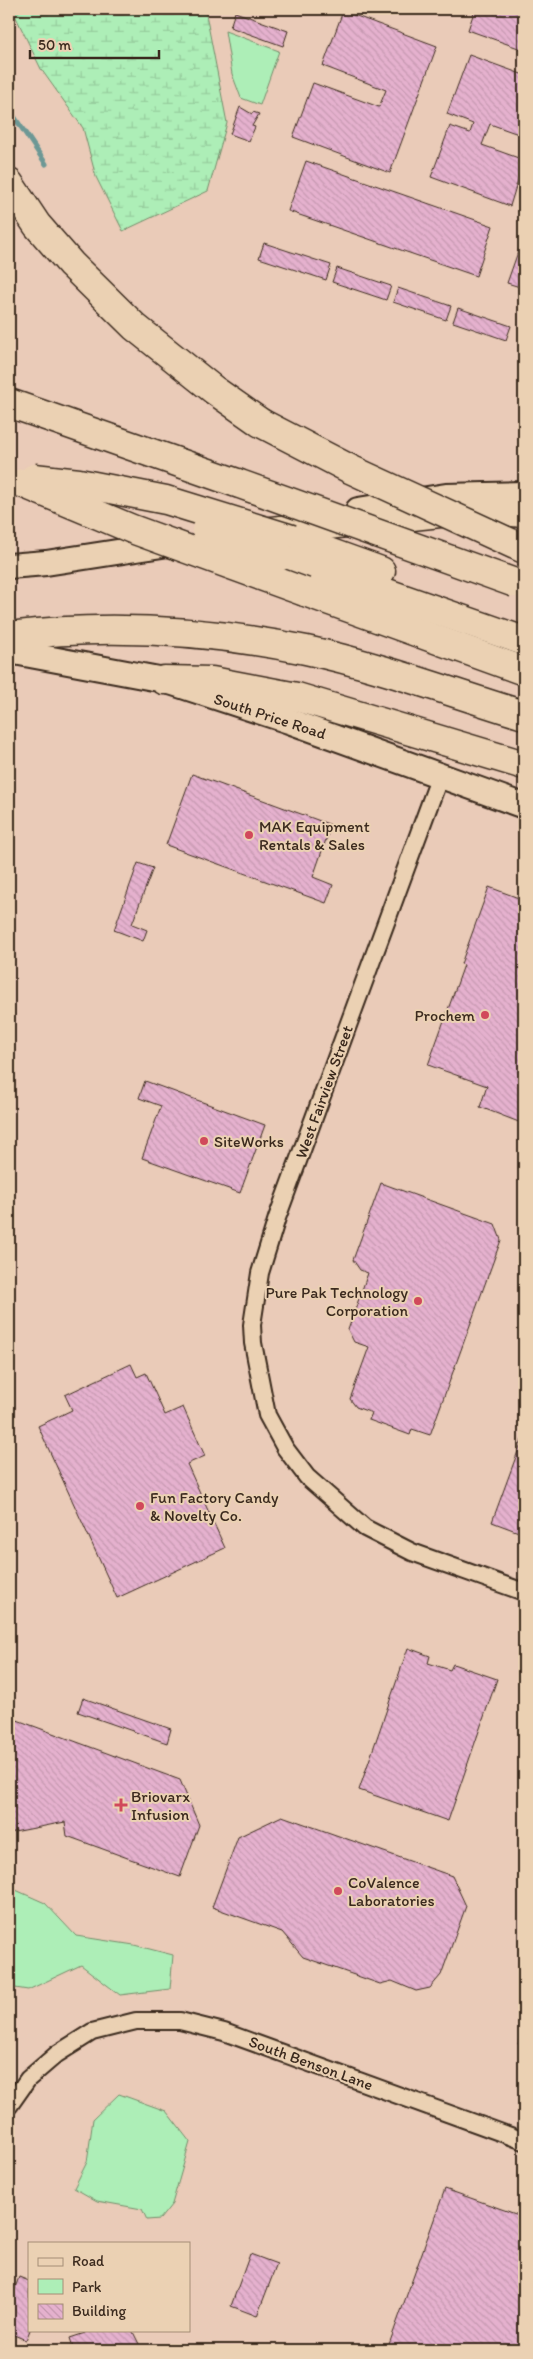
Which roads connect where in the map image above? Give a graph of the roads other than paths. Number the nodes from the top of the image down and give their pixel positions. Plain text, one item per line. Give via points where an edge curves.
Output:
1 (9, 183) edge
2 (9, 403) edge
3 (12, 482) edge
4 (524, 494) edge
5 (524, 513) edge
6 (225, 535) junction
7 (287, 548) junction
8 (524, 549) edge
9 (9, 566) edge
10 (520, 585) edge
11 (524, 622) edge
12 (9, 636) edge
13 (524, 641) edge
14 (9, 651) edge
15 (524, 671) edge
16 (164, 680) junction
17 (524, 715) edge
18 (524, 765) edge
19 (440, 776) junction
20 (524, 806) edge
21 (524, 1592) edge
22 (9, 2106) edge
23 (524, 2141) edge

1 - 8 highway, bridge via 37,225 135,327 214,390 261,423 350,469
2 - 10 highway, bridge
3 - 7 highway, bridge
3 - 15 highway, bridge via 132,529
4 - 6 main road via 446,496
5 - 6 highway via 459,511
6 - 9 main road
7 - 11 highway
7 - 13 highway
12 - 17 highway via 123,630 206,634 308,651 360,664
14 - 16 main road, South Price Road
16 - 18 highway via 212,681 297,697
16 - 19 main road, South Price Road via 289,720
19 - 20 main road, South Price Road
19 - 21 street, West Fairview Street via 277,1218 260,1273 252,1325 253,1344 267,1415 285,1448 307,1477 359,1524 412,1552
22 - 23 street, South Benson Lane via 28,2079 57,2054 92,2032 136,2021 180,2021 233,2035

